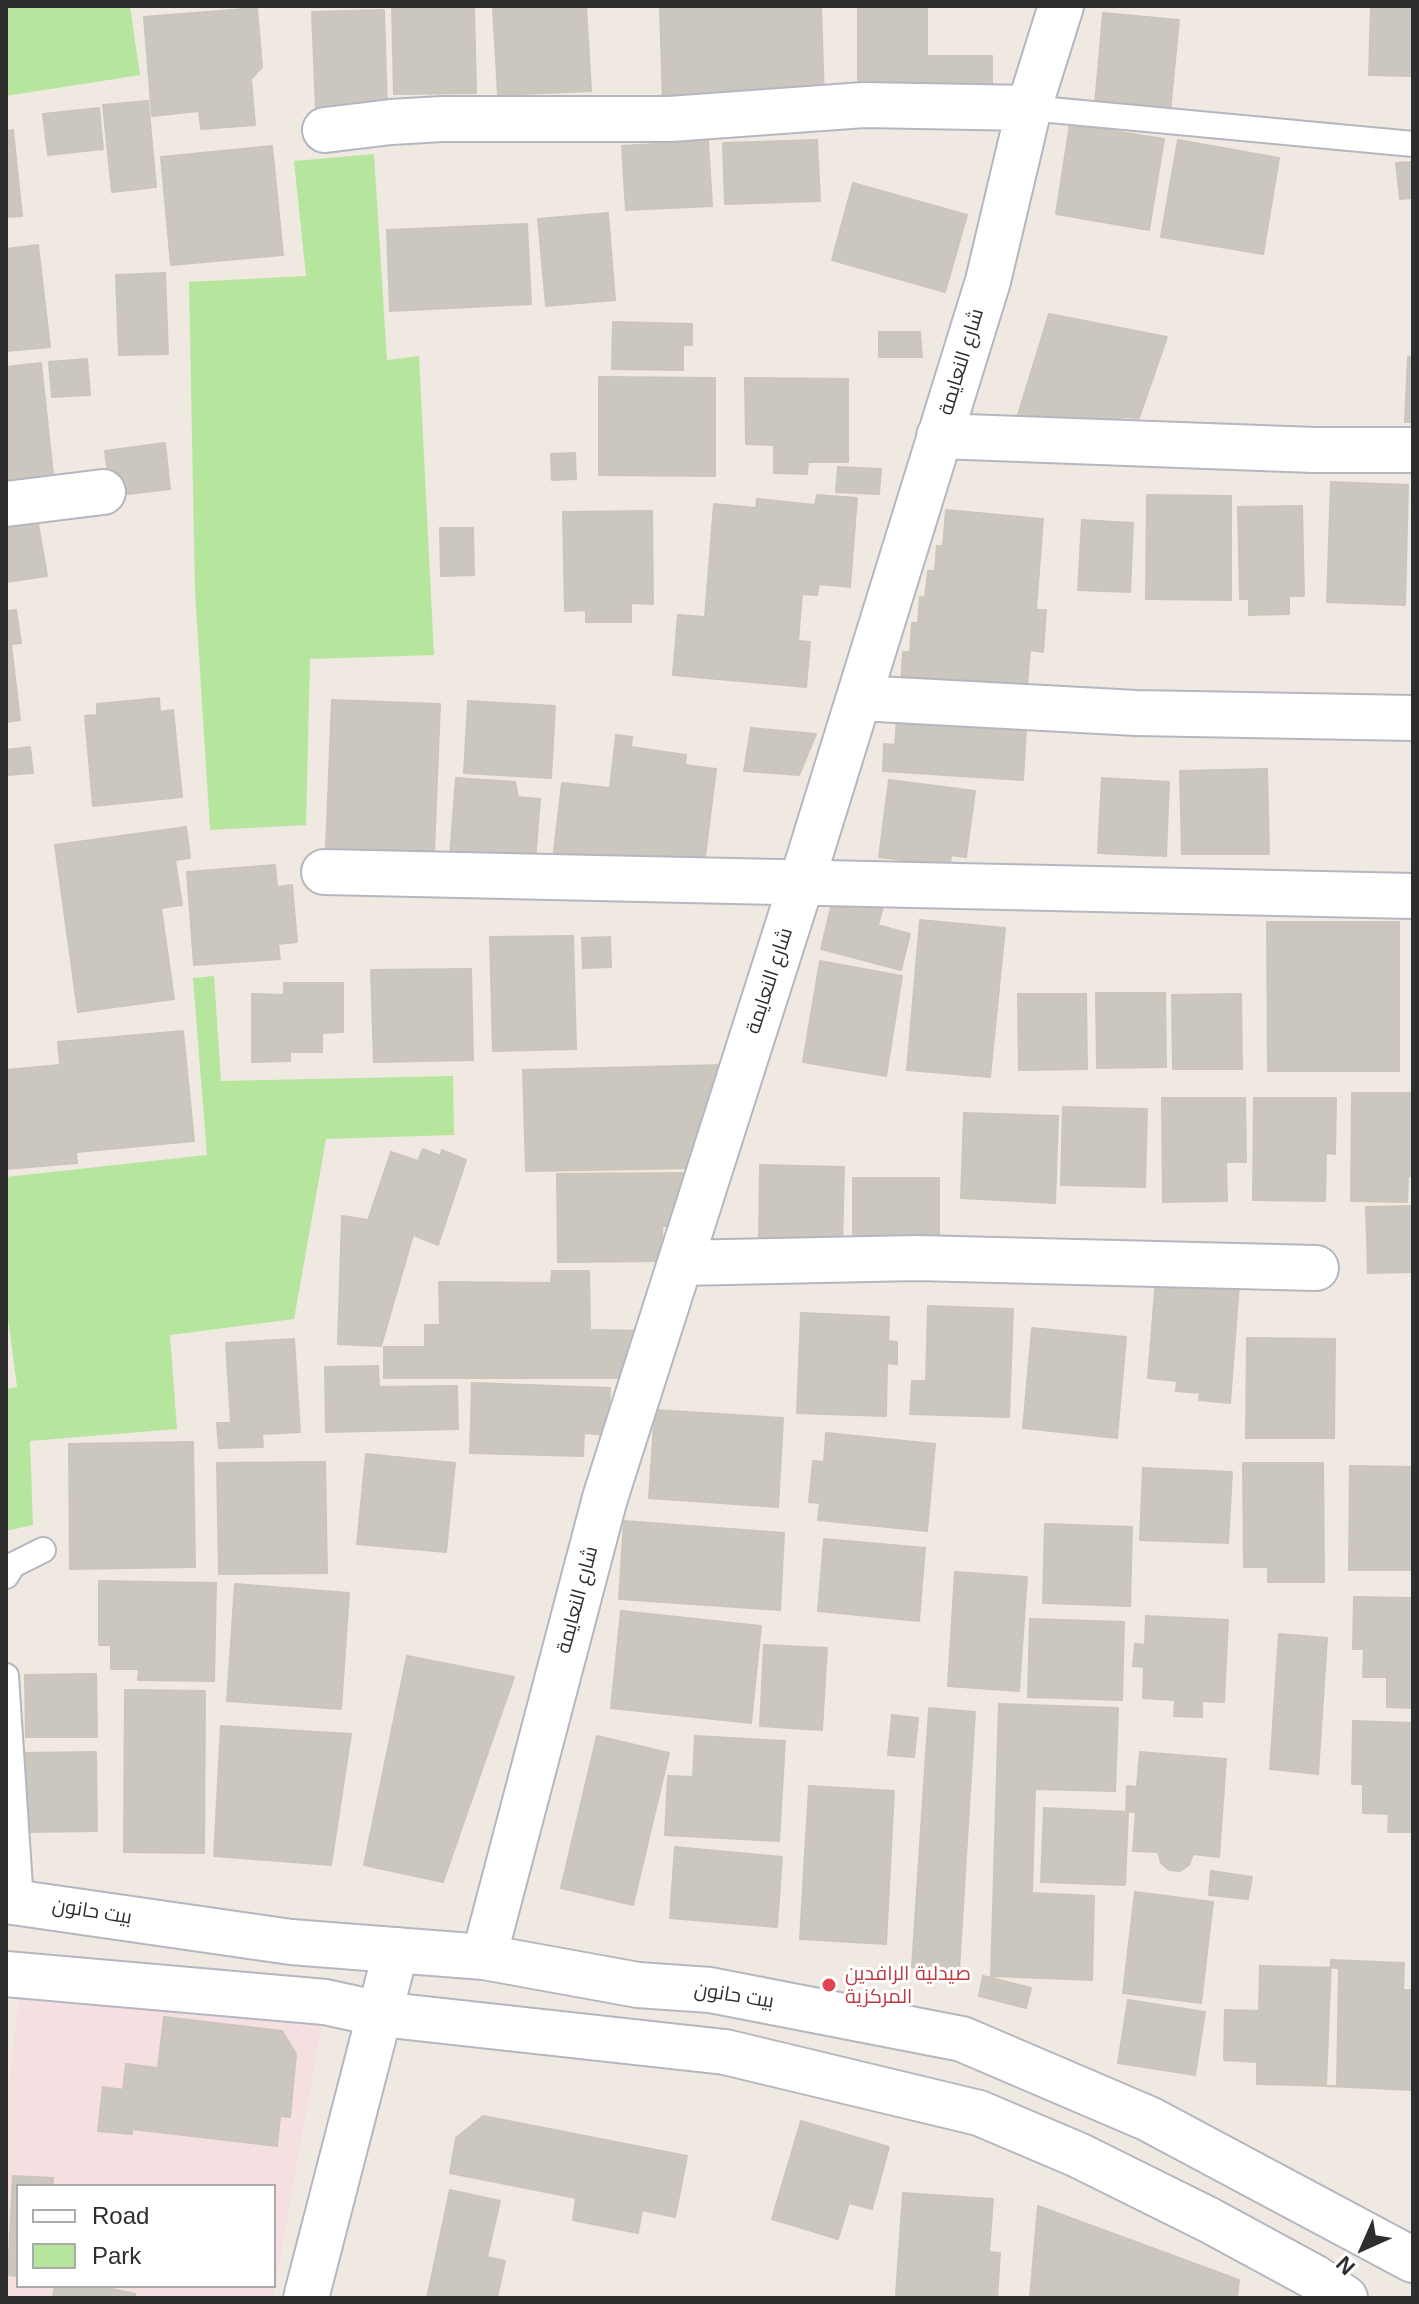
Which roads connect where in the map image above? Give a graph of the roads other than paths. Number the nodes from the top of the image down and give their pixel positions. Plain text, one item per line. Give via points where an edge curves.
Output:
1 (1061, 6) edge
2 (1029, 108) junction
3 (325, 130) dead end
4 (1413, 144) edge
5 (939, 436) junction
6 (1413, 450) edge
7 (103, 492) dead end
8 (6, 504) edge
9 (859, 698) junction
10 (1413, 718) edge
11 (324, 872) dead end
12 (802, 881) junction
13 (1413, 896) edge
14 (680, 1263) junction
15 (1316, 1268) dead end
16 (43, 1550) dead end
17 (6, 1576) edge
18 (6, 1676) edge
19 (14, 1901) edge
20 (396, 1950) junction
21 (484, 1957) junction
22 (6, 1974) edge
23 (380, 2014) junction
24 (1413, 2260) edge
25 (306, 2298) edge
26 (1345, 2298) edge

1 - 2 street, شارع النعايمة
2 - 3 street via 864,105 670,119 442,119
2 - 4 lane
2 - 5 street, شارع النعايمة via 988,281
5 - 6 street
5 - 9 street, شارع النعايمة
7 - 8 street
9 - 10 street via 1136,713
9 - 12 street, شارع النعايمة
11 - 12 street
12 - 13 street
12 - 14 street, شارع النعايمة
14 - 15 street via 917,1258
14 - 21 street, شارع النعايمة via 605,1498
16 - 17 lane via 13,1565
18 - 19 lane
19 - 20 street, بيت حانون via 291,1942
20 - 21 street, بيت حانون
20 - 23 street
21 - 24 street, بيت حانون via 638,1985 710,1990 962,2039 1149,2119
22 - 23 street via 325,2002
23 - 25 street
23 - 26 street via 725,2052 979,2113 1196,2213

